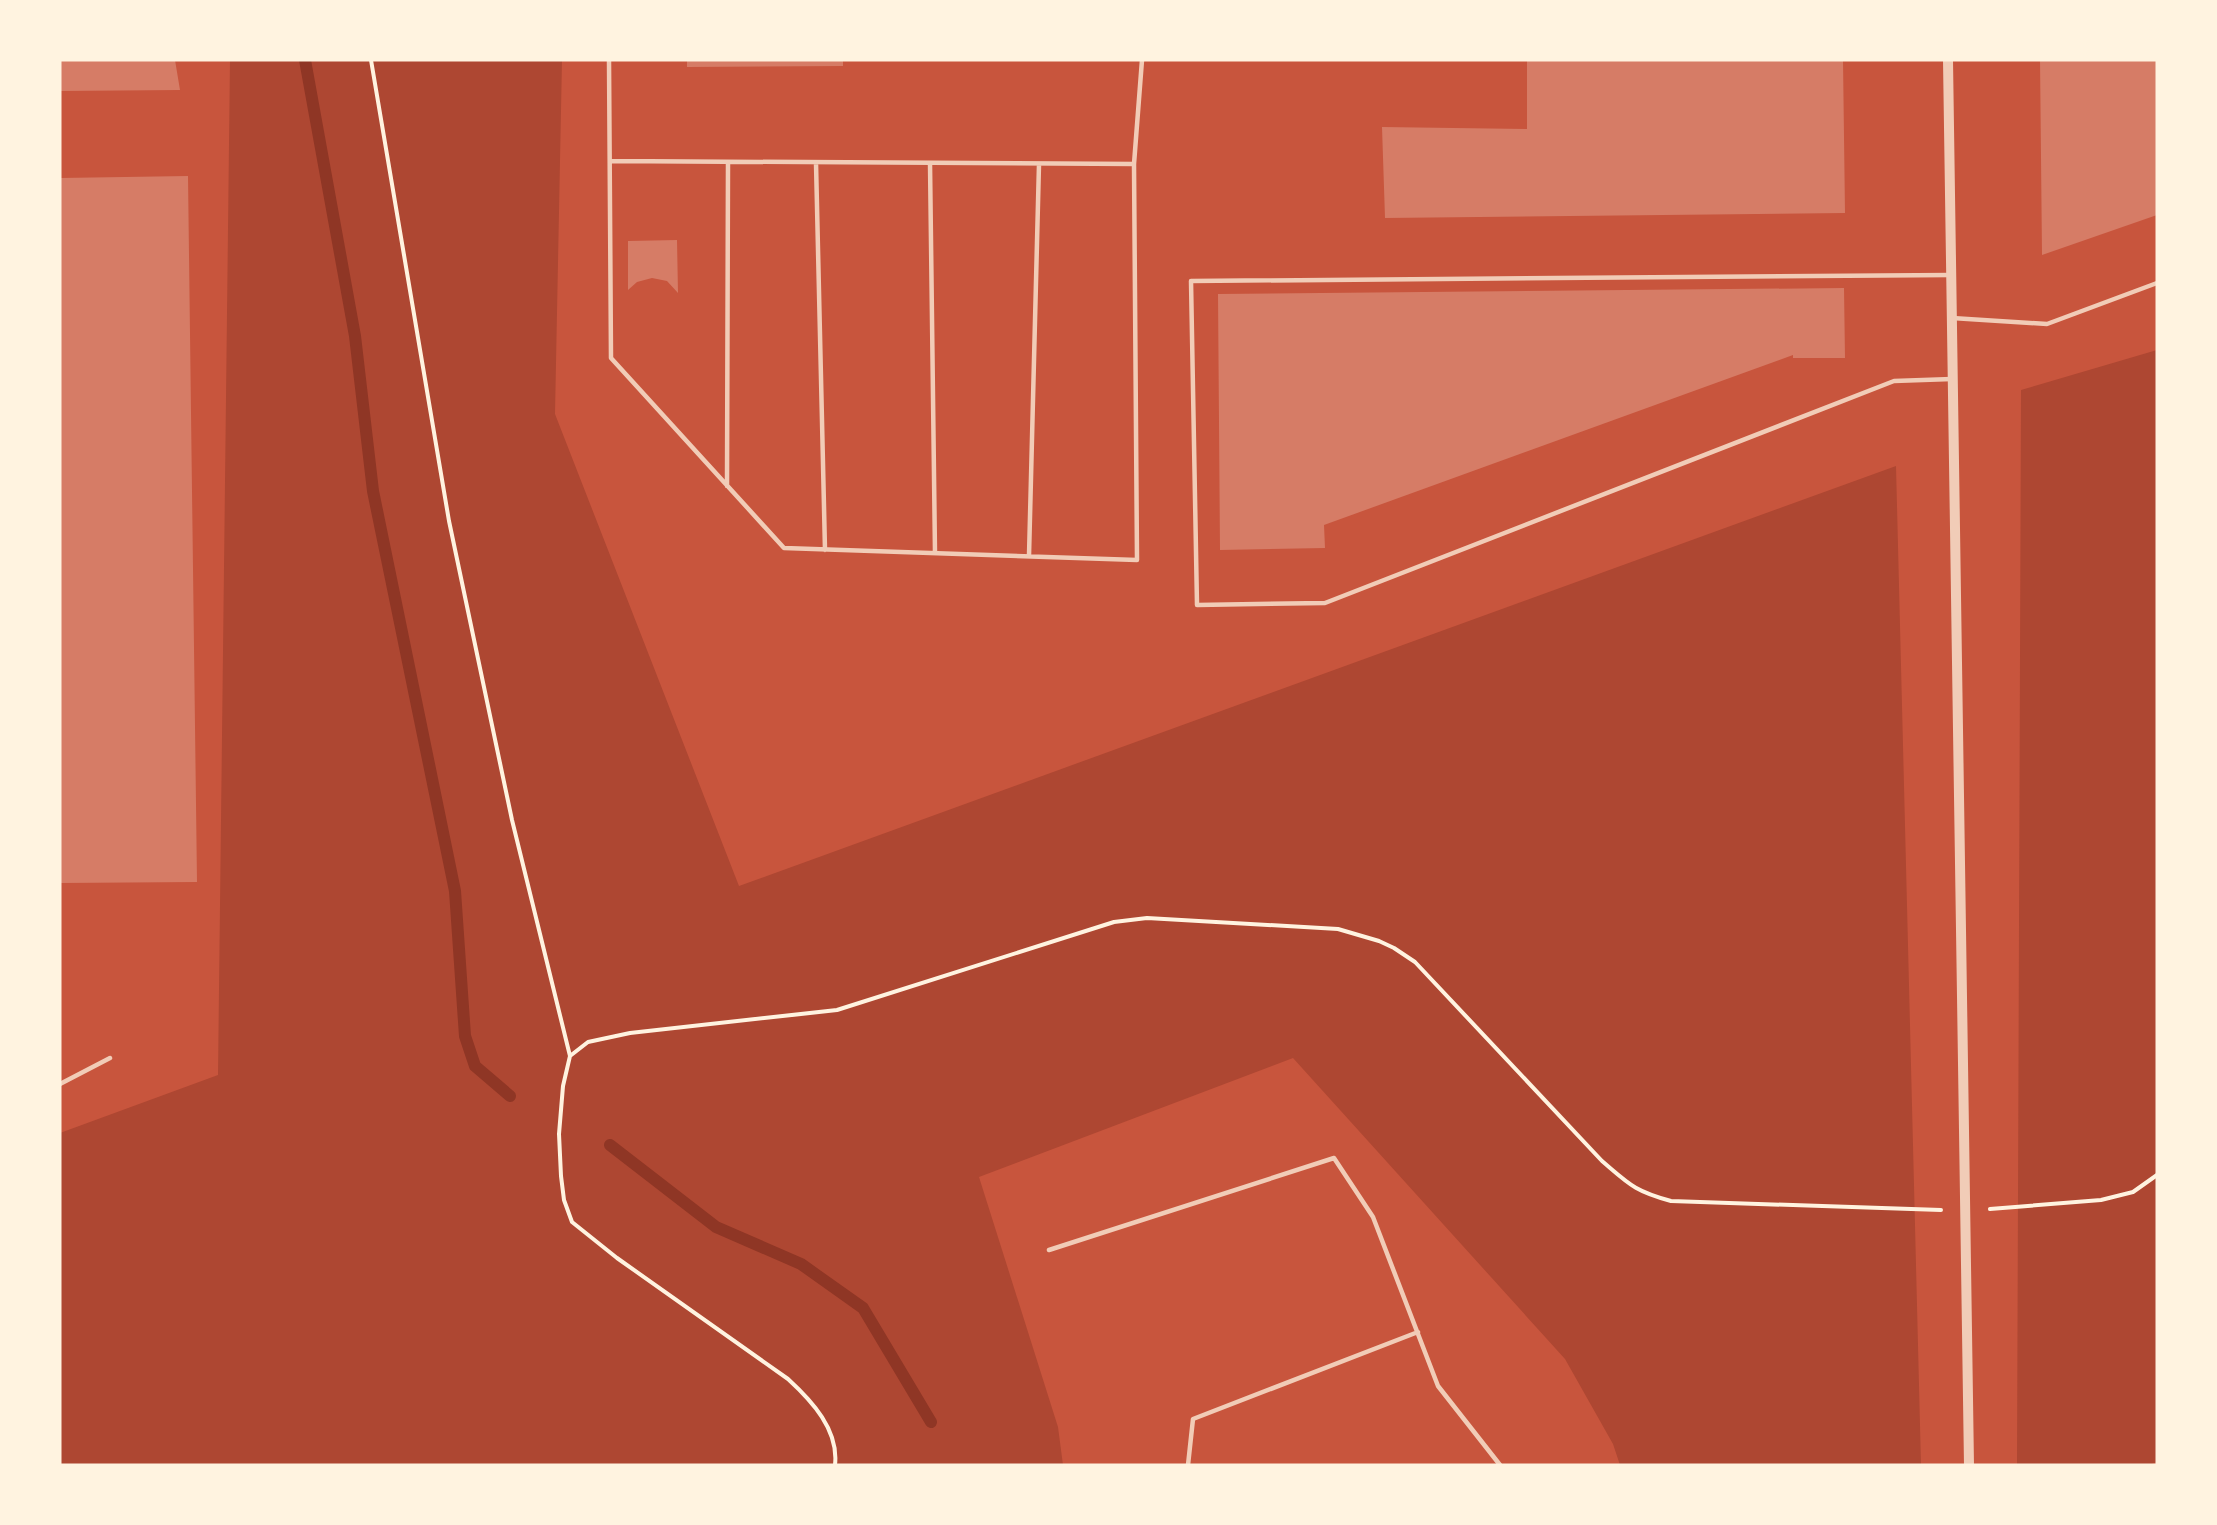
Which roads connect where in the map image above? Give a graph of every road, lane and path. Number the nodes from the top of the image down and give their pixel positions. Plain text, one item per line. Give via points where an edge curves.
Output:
1 (371, 60) edge
2 (609, 60) edge
3 (1142, 60) edge
4 (1948, 60) edge
5 (610, 161) junction
6 (728, 162) junction
7 (816, 163) junction
8 (930, 163) junction
9 (1039, 164) junction
10 (1134, 164) junction
11 (1951, 275) junction
12 (2157, 283) edge
13 (1952, 318) junction
14 (1952, 379) junction
15 (727, 486) junction
16 (825, 550) junction
17 (934, 553) junction
18 (1029, 556) junction
19 (570, 1056) junction
20 (110, 1058) dead end
21 (60, 1084) edge
22 (2157, 1175) edge
23 (1986, 1209) dead end
24 (1944, 1210) dead end
25 (1049, 1250) dead end
26 (1418, 1332) junction
27 (836, 1458) junction
28 (835, 1465) edge
29 (841, 1465) edge
30 (1188, 1465) edge
31 (1500, 1465) edge
32 (1969, 1465) edge

1 - 19 path via 449,521 512,820
2 - 5 lane
3 - 10 lane
4 - 11 street
5 - 6 lane
5 - 15 lane via 611,358
6 - 7 lane
6 - 15 lane
7 - 8 lane
7 - 16 lane
8 - 9 lane
8 - 17 lane
9 - 10 lane
9 - 18 lane
10 - 18 lane via 1137,561
11 - 13 street
11 - 14 lane via 1191,281 1197,605 1325,603 1894,381
12 - 13 lane via 2047,324
13 - 14 street
14 - 32 street
15 - 16 lane via 784,548
16 - 17 lane
17 - 18 lane
19 - 24 path via 588,1042 630,1033 837,1010 1114,922 1168,918 1338,929 1379,941 1415,962 1602,1161 1624,1182 1648,1195 1671,1201
19 - 27 path via 559,1134 564,1200 572,1222 796,1386 811,1400 829,1429
20 - 21 lane
22 - 23 path via 2133,1192 2101,1200
25 - 26 lane via 1334,1158 1373,1217
26 - 30 lane via 1193,1419
26 - 31 lane via 1438,1386
27 - 28 path
27 - 29 path

